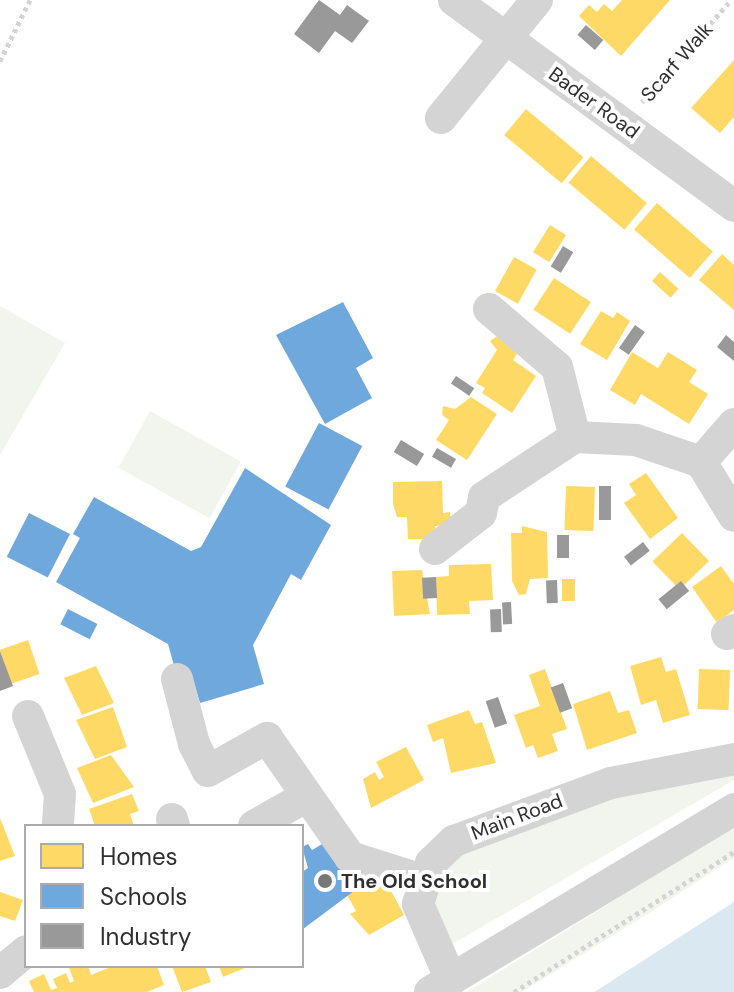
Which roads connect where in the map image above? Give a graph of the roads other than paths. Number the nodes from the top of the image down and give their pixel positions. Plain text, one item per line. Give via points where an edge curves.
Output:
1 (454, 0) edge
2 (537, 0) edge
3 (507, 38) junction
4 (441, 118) dead end
5 (734, 206) edge
6 (489, 309) dead end
7 (734, 424) edge
8 (575, 437) junction
9 (701, 462) junction
10 (734, 516) edge
11 (435, 549) dead end
12 (177, 679) dead end
13 (28, 716) dead end
14 (734, 759) edge
15 (307, 796) junction
16 (734, 809) edge
17 (58, 824) edge
18 (258, 824) edge
19 (423, 880) junction
20 (24, 953) edge
21 (0, 973) edge
22 (440, 986) edge

1 - 3 street, Bader Road
2 - 3 street
3 - 4 street
3 - 5 street, Bader Road
6 - 8 street via 557,367
7 - 9 street
8 - 9 street via 636,440
8 - 11 street via 484,497 481,513
9 - 10 street
12 - 15 street via 194,744 208,771 267,738
13 - 17 street via 60,794
14 - 19 street, Main Road via 611,783 509,817 454,841 431,863
15 - 18 street
15 - 19 street via 350,857
16 - 22 street
19 - 22 street via 418,904
20 - 21 street

